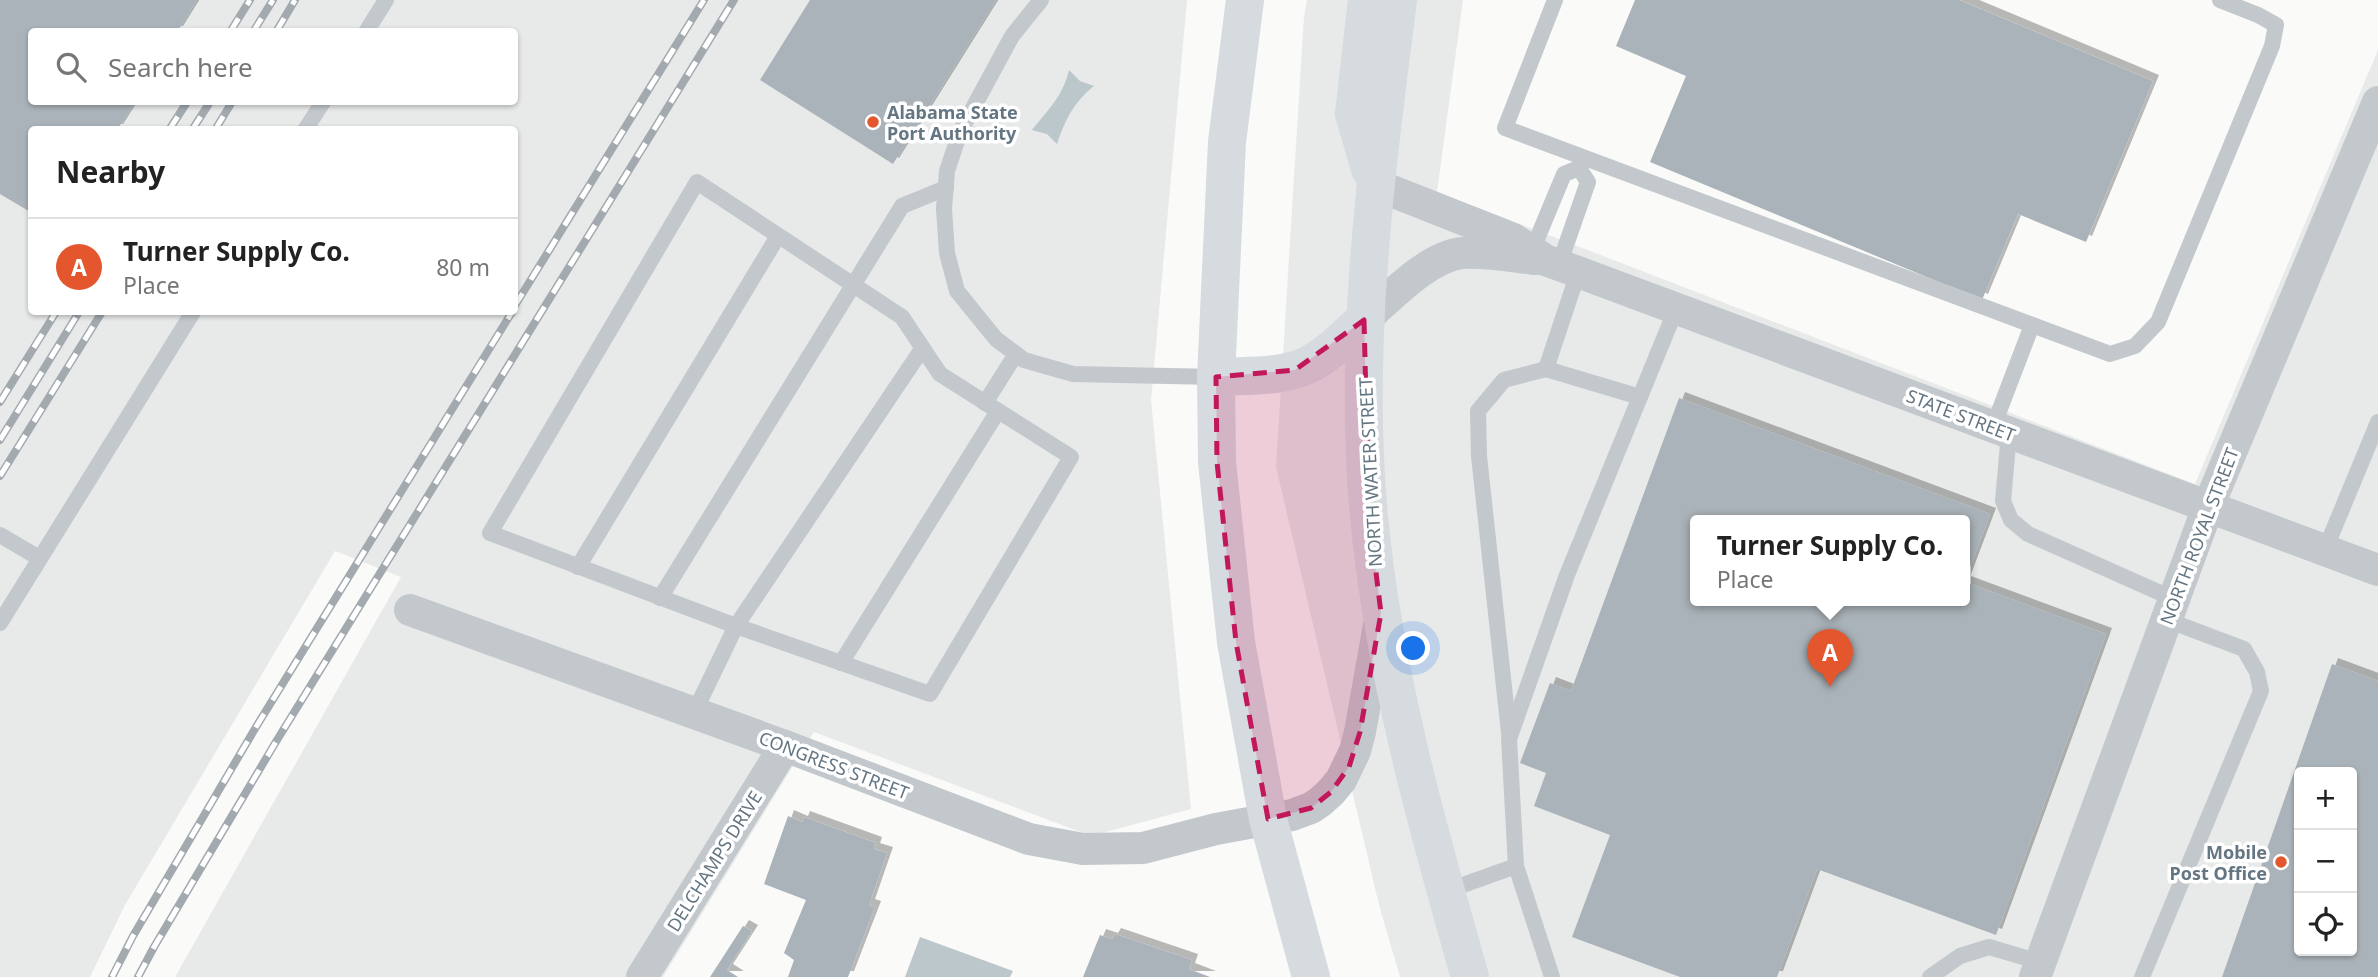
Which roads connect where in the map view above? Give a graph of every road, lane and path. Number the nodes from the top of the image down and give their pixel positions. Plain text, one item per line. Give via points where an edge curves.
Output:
1 (386, 0) edge
2 (1041, 0) edge
3 (1245, 0) edge
4 (1367, 0) edge
5 (1398, 0) edge
6 (1555, 0) edge
7 (2220, 0) edge
8 (368, 28) edge
9 (2378, 102) edge
10 (321, 105) edge
11 (308, 126) edge
12 (1581, 163) junction
13 (1374, 184) junction
14 (946, 188) junction
15 (778, 236) junction
16 (1554, 262) junction
17 (853, 285) junction
18 (1676, 309) junction
19 (190, 315) edge
20 (1364, 320) junction
21 (2032, 324) junction
22 (922, 349) junction
23 (1016, 354) junction
24 (1546, 369) junction
25 (1216, 377) junction
26 (1640, 397) junction
27 (992, 407) junction
28 (2378, 422) edge
29 (2001, 430) junction
30 (2208, 507) junction
31 (0, 535) edge
32 (2325, 550) junction
33 (40, 558) junction
34 (578, 567) junction
35 (2378, 570) edge
36 (660, 598) junction
37 (2171, 609) junction
38 (410, 610) dead end
39 (1381, 613) junction
40 (0, 623) edge
41 (736, 626) junction
42 (841, 663) junction
43 (694, 713) junction
44 (1509, 739) junction
45 (785, 746) junction
46 (1268, 820) junction
47 (1516, 866) junction
48 (1446, 891) junction
49 (1287, 892) junction
50 (2038, 970) edge
51 (642, 977) edge
52 (1311, 977) edge
53 (1338, 977) edge
54 (1470, 977) edge
55 (1552, 977) edge
56 (1930, 977) edge
57 (2142, 977) edge

1 - 8 lane
2 - 14 lane via 1012,36 960,132
3 - 25 highway via 1227,142
4 - 13 highway via 1354,114
5 - 13 highway, NORTH WATER STREET
6 - 12 lane via 1505,128
7 - 21 lane via 2276,25 2272,46 2158,321 2135,346 2110,354
9 - 30 street, NORTH ROYAL STREET
10 - 11 lane
12 - 16 lane via 1588,182
12 - 16 lane via 1564,174
12 - 21 lane
13 - 16 street, STATE STREET via 1513,239
13 - 20 highway, NORTH WATER STREET
14 - 17 lane via 902,206
14 - 23 lane via 947,253 957,291 996,339
15 - 17 lane
15 - 34 lane
15 - 34 lane via 697,182 490,533
16 - 18 street, STATE STREET
16 - 20 street, STATE STREET via 1459,253 1431,264
16 - 24 lane
17 - 22 lane via 902,317
17 - 36 lane
18 - 26 lane
18 - 29 street, STATE STREET
19 - 33 lane
20 - 25 highway via 1317,359 1295,370
20 - 39 highway, NORTH WATER STREET via 1369,516
21 - 29 lane
22 - 27 lane via 940,374
22 - 41 lane
23 - 25 lane via 1073,374
23 - 27 lane
24 - 26 lane
24 - 44 lane via 1504,380 1478,411
25 - 46 highway via 1217,461 1236,642
26 - 44 lane via 1567,575
27 - 42 lane
27 - 42 lane via 1071,457 930,694
28 - 32 lane
29 - 30 street, STATE STREET
29 - 37 lane via 2003,501 2011,520 2028,534
30 - 32 street, STATE STREET
30 - 37 street, NORTH ROYAL STREET
31 - 33 lane
32 - 35 street, STATE STREET
33 - 40 lane
34 - 36 lane
36 - 41 lane
37 - 50 street, NORTH ROYAL STREET
37 - 57 lane via 2244,649 2261,691
38 - 43 street, CONGRESS STREET
39 - 46 street, CONGRESS STREET via 1360,732 1349,766 1331,792 1311,808
39 - 48 highway, NORTH WATER STREET via 1403,731
41 - 42 lane
41 - 43 lane
43 - 45 street, CONGRESS STREET
44 - 47 lane
45 - 46 street, CONGRESS STREET via 1029,839 1083,849 1143,848
45 - 51 street, DELCHAMPS DRIVE
46 - 49 highway
47 - 48 lane
47 - 55 lane
48 - 54 highway, NORTH WATER STREET
49 - 52 highway
49 - 53 highway
50 - 56 lane via 1989,947 1960,956

